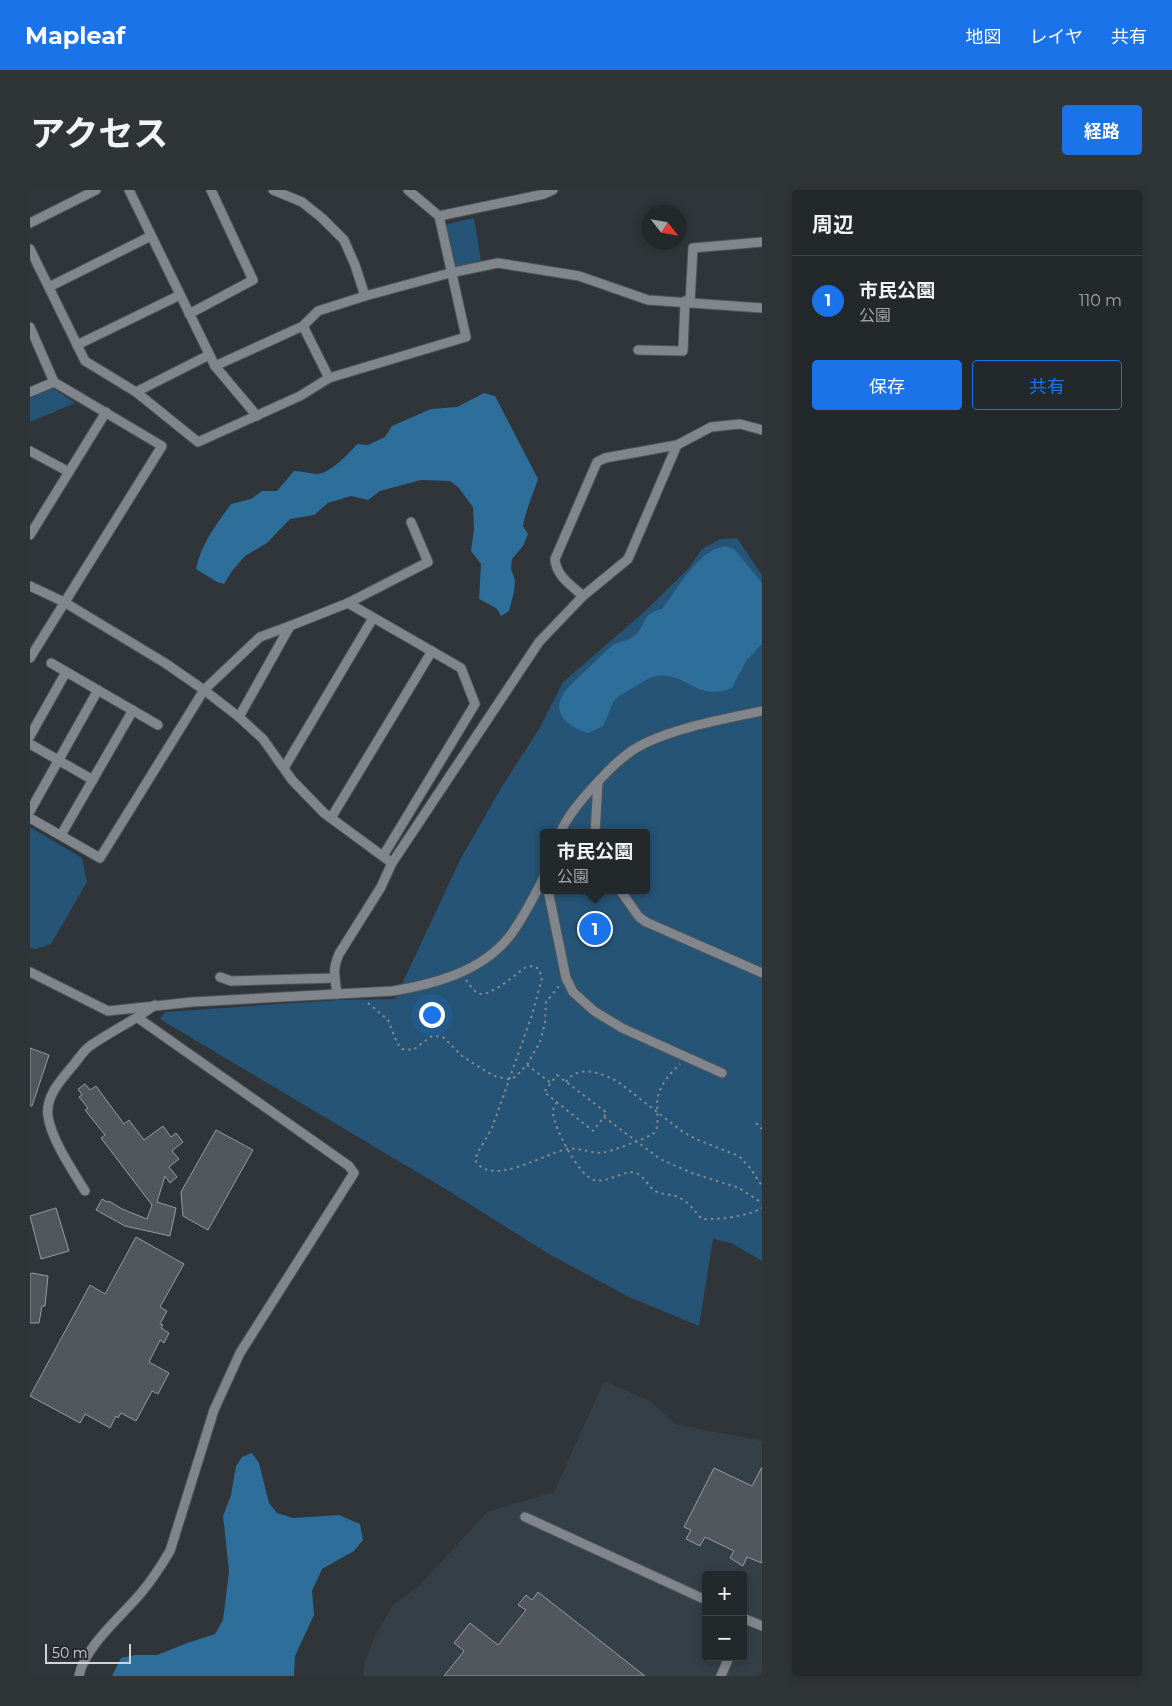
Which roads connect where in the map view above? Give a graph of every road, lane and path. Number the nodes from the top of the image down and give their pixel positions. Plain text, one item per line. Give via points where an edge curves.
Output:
1 (96, 190) edge
2 (129, 190) edge
3 (211, 190) edge
4 (273, 190) edge
5 (408, 190) edge
6 (554, 190) edge
7 (438, 216) junction
8 (30, 223) edge
9 (150, 236) junction
10 (762, 242) edge
11 (30, 249) edge
12 (450, 273) junction
13 (49, 287) junction
14 (180, 295) junction
15 (365, 296) junction
16 (688, 302) junction
17 (762, 308) edge
18 (189, 314) junction
19 (303, 326) junction
20 (30, 327) edge
21 (77, 345) junction
22 (638, 350) dead end
23 (209, 355) junction
24 (215, 366) junction
25 (328, 378) junction
26 (54, 382) junction
27 (30, 392) edge
28 (136, 392) junction
29 (106, 412) junction
30 (257, 416) junction
31 (762, 430) edge
32 (677, 445) junction
33 (30, 451) edge
34 (69, 472) junction
35 (411, 522) dead end
36 (30, 535) edge
37 (30, 586) edge
38 (583, 596) junction
39 (64, 602) junction
40 (348, 603) junction
41 (373, 618) junction
42 (290, 626) junction
43 (432, 652) junction
44 (30, 658) edge
45 (51, 663) dead end
46 (66, 672) junction
47 (98, 690) junction
48 (204, 690) junction
49 (133, 710) junction
50 (762, 711) edge
51 (239, 717) junction
52 (158, 725) dead end
53 (30, 736) edge
54 (30, 744) edge
55 (58, 761) junction
56 (284, 768) junction
57 (92, 780) junction
58 (598, 782) junction
59 (30, 811) edge
60 (30, 818) edge
61 (331, 818) junction
62 (562, 829) edge
63 (595, 829) edge
64 (60, 835) junction
65 (383, 856) junction
66 (392, 863) junction
67 (540, 885) edge
68 (549, 894) edge
69 (623, 894) edge
70 (30, 972) edge
71 (461, 972) junction
72 (762, 973) edge
73 (220, 977) dead end
74 (335, 978) junction
75 (566, 978) junction
76 (355, 992) junction
77 (337, 994) junction
78 (155, 1005) junction
79 (138, 1018) junction
80 (687, 1058) junction
81 (527, 1065) junction
82 (722, 1074) dead end
83 (509, 1079) junction
84 (566, 1082) junction
85 (551, 1083) junction
86 (557, 1102) junction
87 (657, 1112) junction
88 (604, 1117) junction
89 (756, 1123) dead end
90 (762, 1129) edge
91 (636, 1140) junction
92 (568, 1149) junction
93 (762, 1186) edge
94 (85, 1192) dead end
95 (762, 1203) edge
96 (762, 1208) edge
97 (525, 1517) dead end
98 (702, 1598) edge
99 (747, 1622) edge
100 (762, 1626) edge
101 (727, 1661) edge
102 (79, 1676) edge
103 (721, 1676) edge

1 - 8 street
2 - 9 street
3 - 18 street via 253,280
4 - 15 street via 302,202 344,240
5 - 7 street
6 - 7 street
7 - 12 street
9 - 13 street
9 - 14 street
10 - 16 street via 694,248
11 - 13 street
12 - 15 street
12 - 16 street via 498,263 579,276 648,300
12 - 25 street via 466,337
13 - 21 street
14 - 18 street
14 - 21 street
15 - 19 street via 318,311
16 - 17 street
16 - 22 street via 682,351
18 - 23 street
19 - 24 street
19 - 25 street
20 - 26 street
21 - 28 street via 85,361
23 - 24 street
23 - 28 street
24 - 30 street
25 - 30 street via 300,396
26 - 27 street
26 - 29 street
28 - 30 street via 198,442
29 - 34 street
29 - 39 street via 162,446
31 - 32 street via 740,424 711,427
32 - 38 street via 628,559
32 - 38 street via 597,462 555,559 560,575
33 - 34 street
34 - 36 street
35 - 40 street via 428,562
37 - 39 street
38 - 66 street via 539,642
39 - 44 street
39 - 48 street
40 - 41 street
40 - 42 street
41 - 43 street
41 - 56 street
42 - 48 street via 260,638
42 - 51 street
43 - 61 street
43 - 65 street via 461,668 475,704
45 - 46 street
46 - 47 street
46 - 53 street
47 - 49 street
47 - 55 street
48 - 51 street
48 - 64 street via 100,858
49 - 52 street
49 - 57 street
50 - 58 street via 652,740 615,764
51 - 56 street via 263,739
54 - 55 street
55 - 57 street
55 - 59 street
56 - 61 street
57 - 64 street
58 - 62 street via 577,805
58 - 63 street
60 - 64 street
61 - 65 street
65 - 66 street
66 - 74 street via 381,887 339,954
67 - 71 street via 508,939 495,952
68 - 75 street
69 - 72 street via 646,922
70 - 78 street via 108,1011
71 - 76 street via 422,986
71 - 83 path via 473,990 480,994 489,992 526,967 540,969 540,987
73 - 74 street via 231,981
74 - 77 street
75 - 80 street via 573,992 594,1011 622,1028
75 - 81 path via 546,1002 540,1042
76 - 77 street
76 - 83 path via 388,1020 402,1049 413,1050 432,1036 443,1037 462,1056 498,1077
77 - 78 street
78 - 79 street
79 - 94 street via 88,1047 61,1079 48,1105 48,1116 57,1141
79 - 102 street via 349,1166 354,1173 240,1353 214,1410 170,1551 158,1572 93,1648 81,1666
80 - 82 street
80 - 87 path via 663,1085
81 - 83 path
81 - 85 path
83 - 92 path via 492,1128 478,1152 476,1160 479,1166 485,1170 504,1171
84 - 85 path via 557,1075
84 - 87 path via 575,1073 586,1071 605,1075
84 - 88 path via 607,1113
85 - 86 path via 544,1092
86 - 88 path via 593,1131
86 - 92 path via 553,1114
87 - 91 path via 654,1134
87 - 93 path via 683,1132 739,1156
88 - 91 path
89 - 90 path
91 - 92 path via 600,1153
91 - 95 path via 660,1159 739,1188
92 - 96 path via 586,1176 605,1181 630,1172 638,1174 656,1192 680,1198 692,1206 702,1220 751,1213
97 - 98 street
99 - 100 street
101 - 103 street

